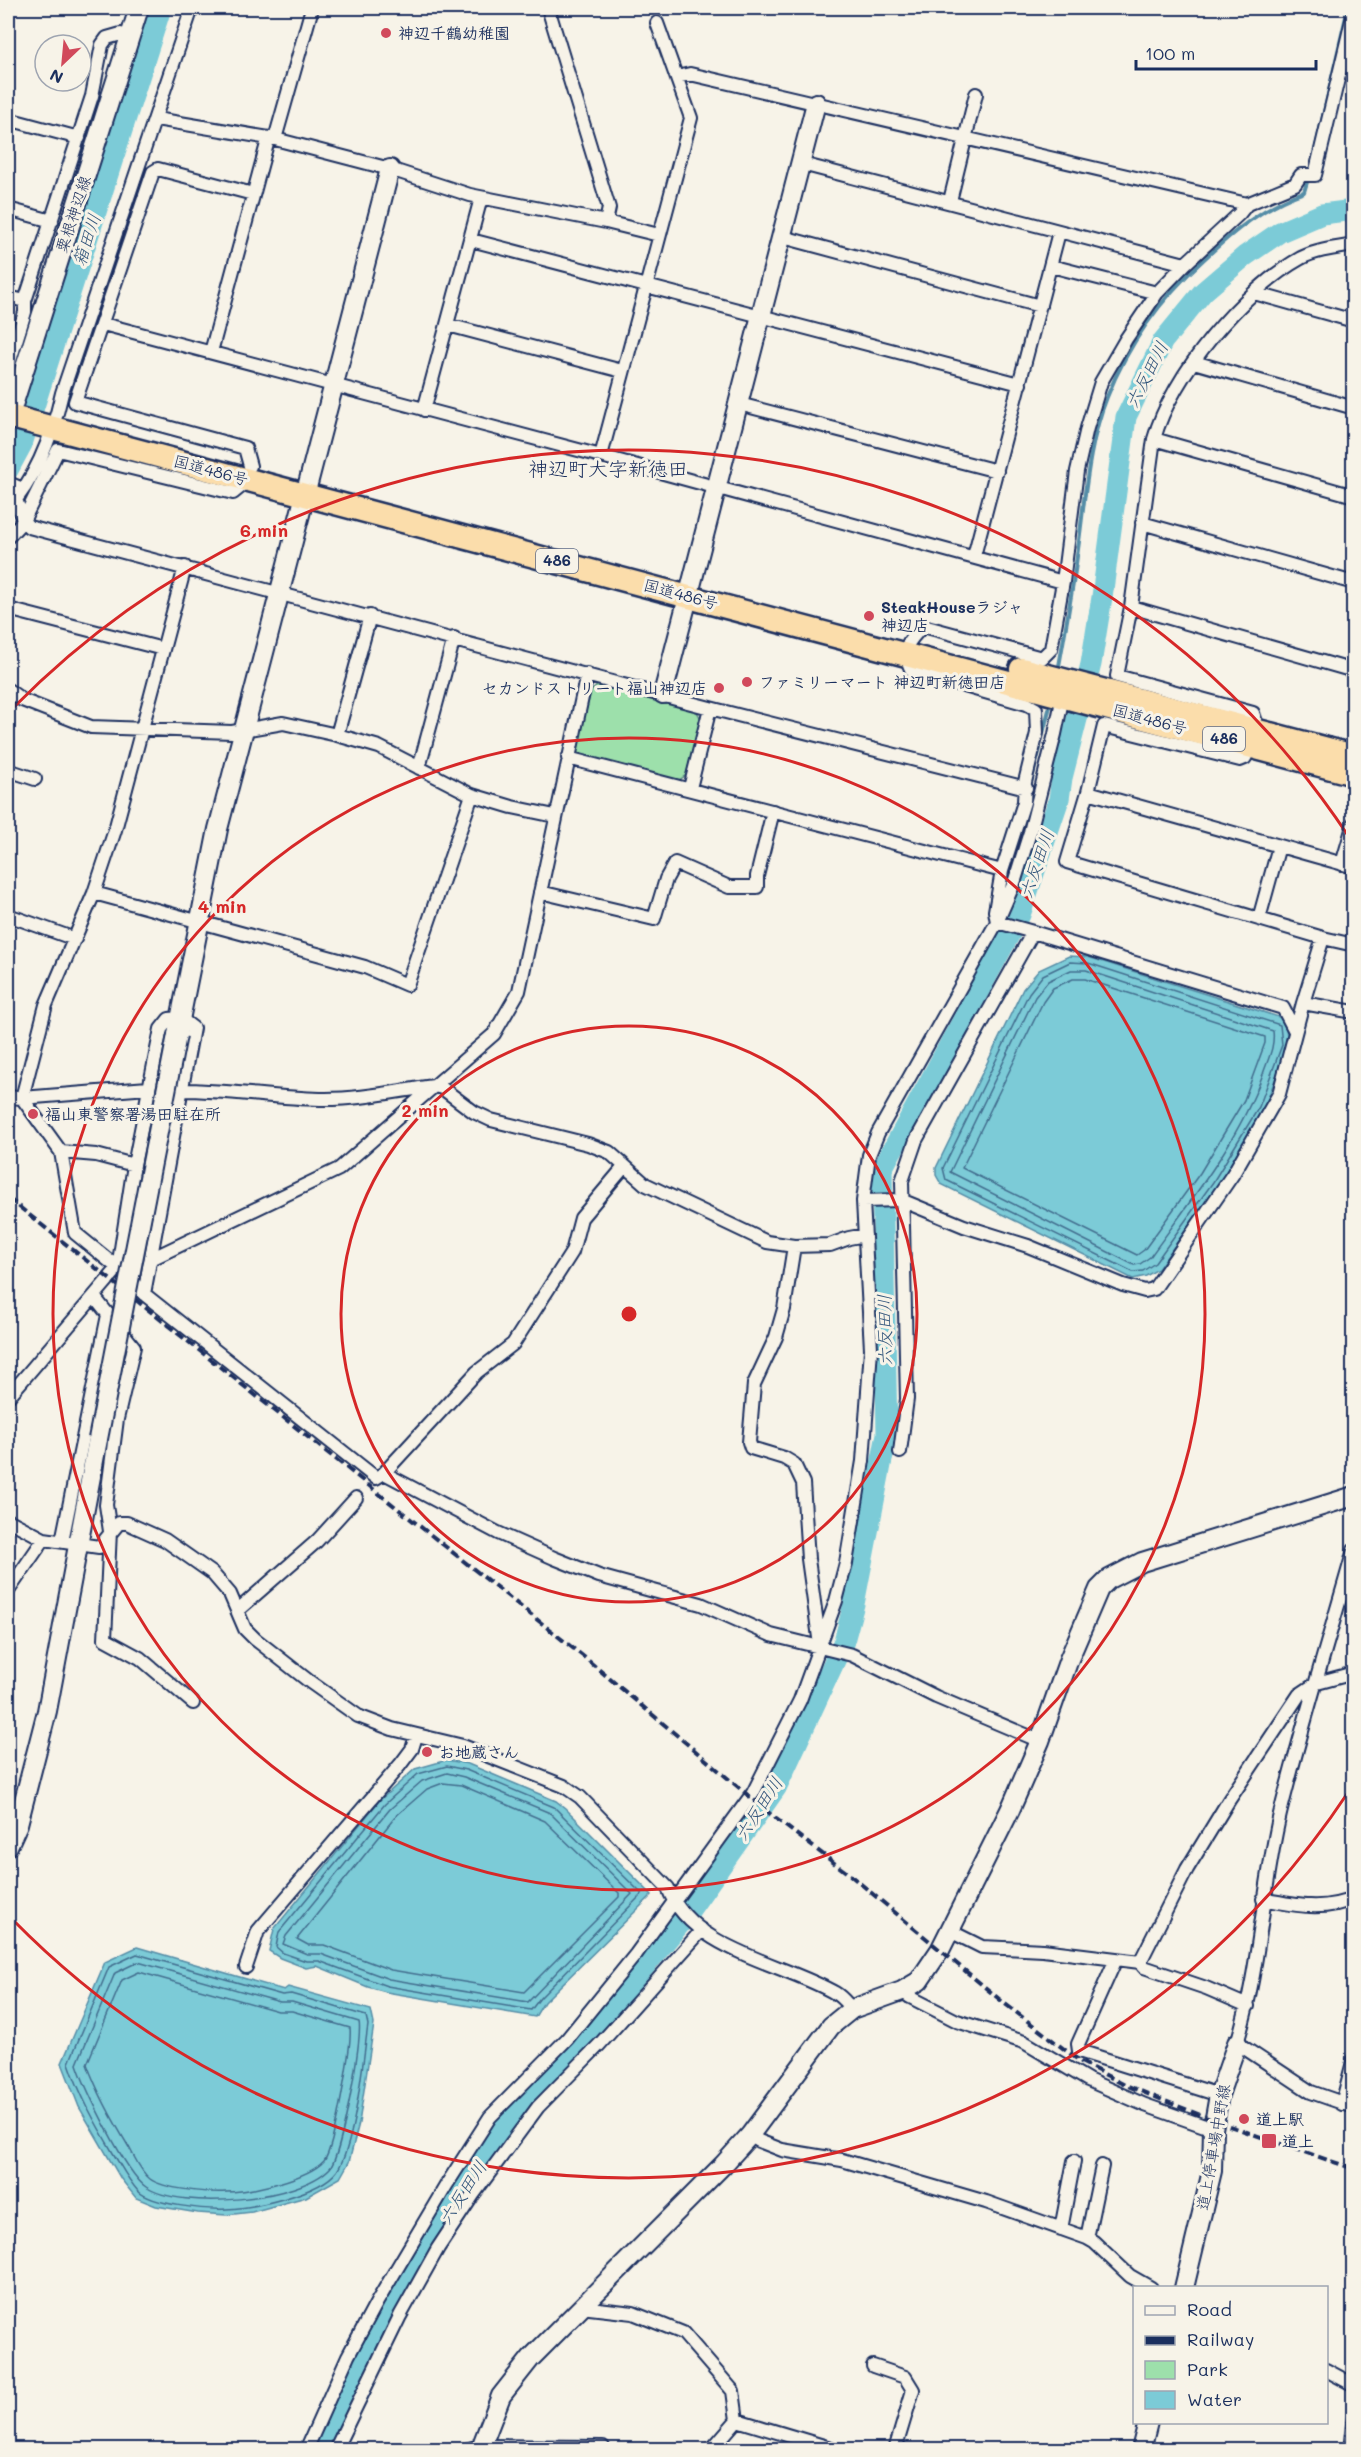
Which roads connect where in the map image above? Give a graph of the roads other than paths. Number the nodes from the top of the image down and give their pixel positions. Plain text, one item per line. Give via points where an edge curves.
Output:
1 (139, 8) edge
2 (192, 8) edge
3 (312, 8) edge
4 (548, 8) edge
5 (1353, 12) edge
6 (657, 23) dead end
7 (129, 37) junction
8 (677, 77) junction
9 (976, 94) dead end
10 (816, 103) junction
11 (156, 118) junction
12 (8, 119) edge
13 (79, 138) junction
14 (965, 138) junction
15 (271, 140) junction
16 (802, 164) junction
17 (390, 170) junction
18 (253, 194) junction
19 (481, 198) junction
20 (950, 201) junction
21 (1246, 204) junction
22 (8, 210) edge
23 (52, 221) junction
24 (606, 222) junction
25 (1059, 231) junction
26 (658, 235) junction
27 (783, 237) junction
28 (471, 240) junction
29 (1353, 245) edge
30 (1185, 264) junction
31 (1050, 266) junction
32 (646, 286) junction
33 (1157, 293) junction
34 (1254, 293) junction
35 (8, 297) edge
36 (25, 302) junction
37 (1040, 306) junction
38 (761, 317) junction
39 (1353, 321) edge
40 (103, 324) junction
41 (448, 325) junction
42 (210, 352) junction
43 (1194, 362) junction
44 (8, 367) edge
45 (622, 371) junction
46 (1020, 384) junction
47 (333, 386) junction
48 (739, 404) junction
49 (1353, 408) edge
50 (424, 410) junction
51 (12, 412) edge
52 (53, 421) junction
53 (1154, 440) junction
54 (602, 456) junction
55 (997, 471) junction
56 (249, 473) junction
57 (717, 487) junction
58 (306, 488) junction
59 (16, 489) edge
60 (1353, 496) edge
61 (8, 508) edge
62 (22, 521) junction
63 (1142, 523) junction
64 (8, 537) edge
65 (974, 556) junction
66 (185, 567) junction
67 (1353, 581) edge
68 (1063, 582) junction
69 (690, 589) junction
70 (281, 592) junction
71 (1131, 607) junction
72 (8, 609) edge
73 (370, 616) junction
74 (454, 638) junction
75 (906, 647) junction
76 (163, 649) junction
77 (1353, 671) edge
78 (587, 674) junction
79 (8, 690) edge
80 (1066, 691) junction
81 (663, 694) junction
82 (711, 708) junction
83 (246, 729) junction
84 (142, 730) junction
85 (337, 735) junction
86 (1255, 739) junction
87 (1353, 756) edge
88 (568, 758) junction
89 (419, 768) junction
90 (8, 770) edge
91 (1353, 774) edge
92 (35, 779) dead end
93 (690, 788) junction
94 (1026, 788) junction
95 (1088, 792) junction
96 (472, 795) junction
97 (773, 811) junction
98 (555, 816) junction
99 (1353, 822) edge
100 (1279, 846) junction
101 (1348, 866) edge
102 (1002, 871) junction
103 (540, 892) junction
104 (94, 893) junction
105 (8, 915) edge
106 (1260, 915) dead end
107 (200, 922) junction
108 (999, 922) junction
109 (1031, 932) junction
110 (1323, 938) junction
111 (75, 939) junction
112 (1353, 945) edge
113 (1303, 1003) junction
114 (1353, 1012) edge
115 (179, 1027) junction
116 (1296, 1031) junction
117 (434, 1086) junction
118 (148, 1088) junction
119 (182, 1090) junction
120 (8, 1097) edge
121 (22, 1098) junction
122 (61, 1152) junction
123 (134, 1165) junction
124 (624, 1167) junction
125 (898, 1200) junction
126 (865, 1201) junction
127 (865, 1235) junction
128 (794, 1246) junction
129 (151, 1259) junction
130 (118, 1268) junction
131 (144, 1293) junction
132 (95, 1298) junction
133 (108, 1315) junction
134 (8, 1397) edge
135 (900, 1452) dead end
136 (384, 1473) junction
137 (1353, 1496) edge
138 (356, 1498) dead end
139 (8, 1520) edge
140 (110, 1532) junction
141 (44, 1539) junction
142 (70, 1543) junction
143 (1353, 1550) edge
144 (8, 1591) edge
145 (238, 1610) junction
146 (820, 1646) junction
147 (1353, 1673) edge
148 (1317, 1683) junction
149 (193, 1702) dead end
150 (416, 1736) junction
151 (1040, 1741) junction
152 (8, 1846) edge
153 (1353, 1898) edge
154 (1263, 1899) junction
155 (675, 1904) junction
156 (700, 1928) junction
157 (950, 1931) junction
158 (1116, 1959) junction
159 (1140, 1962) junction
160 (246, 1967) dead end
161 (902, 1991) junction
162 (1248, 2006) junction
163 (852, 2009) junction
164 (1237, 2043) junction
165 (1353, 2058) edge
166 (1218, 2095) junction
167 (1348, 2105) edge
168 (1213, 2128) junction
169 (750, 2135) junction
170 (1074, 2161) dead end
171 (1102, 2166) dead end
172 (1061, 2229) junction
173 (1087, 2238) junction
174 (1148, 2286) edge
175 (1184, 2286) edge
176 (581, 2307) junction
177 (873, 2366) dead end
178 (1328, 2371) edge
179 (1353, 2385) edge
180 (1353, 2416) edge
181 (737, 2420) junction
182 (1148, 2424) edge
183 (603, 2447) dead end
184 (475, 2448) edge
185 (829, 2448) edge
186 (306, 2450) edge
187 (335, 2450) edge
188 (711, 2450) edge
189 (895, 2450) edge
190 (1141, 2450) edge
191 (1350, 2450) edge

1 - 7 street, 粟根神辺線
2 - 11 street
3 - 15 street
4 - 24 street via 609,208
5 - 21 street via 1315,175 1301,176 1295,184
6 - 8 street
7 - 13 street via 121,34 107,38 102,45
7 - 51 street, 粟根神辺線
8 - 10 street via 690,74
8 - 26 street via 691,118
9 - 14 street
10 - 14 street
10 - 16 street
11 - 15 street
11 - 52 street
12 - 13 street
13 - 23 street
14 - 20 street
14 - 21 street
15 - 17 street
15 - 18 street
16 - 20 street
16 - 27 street
17 - 19 street
17 - 47 street
18 - 40 street via 158,169 153,172
18 - 42 street
19 - 24 street
19 - 28 street
20 - 25 street
21 - 30 street
22 - 23 street
23 - 36 street
24 - 26 street
25 - 30 street
25 - 31 street
26 - 32 street
27 - 37 street
27 - 38 street
28 - 32 street
28 - 41 street
29 - 34 street via 1302,258
30 - 33 street
31 - 33 street
31 - 37 street
32 - 38 street
32 - 45 street
33 - 68 street via 1126,339 1098,392 1077,471
34 - 39 street
34 - 43 street via 1223,324
35 - 36 street
36 - 44 street
37 - 46 street
38 - 46 street
38 - 48 street
40 - 42 street
40 - 56 street via 75,402 245,448
41 - 45 street
41 - 50 street
42 - 47 street
43 - 49 street
43 - 53 street via 1171,395
45 - 54 street
46 - 55 street
47 - 50 street
47 - 58 street
48 - 55 street
48 - 57 street
50 - 54 street
51 - 52 highway, 国道486号 / 486
52 - 56 highway, 国道486号 / 486
52 - 59 street via 33,471
53 - 60 street
53 - 63 street
54 - 57 street
55 - 65 street
56 - 58 highway, 国道486号 / 486
56 - 62 street via 233,493 58,450
57 - 65 street
57 - 69 street
58 - 69 highway, 国道486号 / 486
58 - 70 street
59 - 61 street
59 - 62 street
62 - 64 street
62 - 66 street via 29,527
63 - 67 street
63 - 71 street
65 - 68 street
66 - 70 street
66 - 76 street
68 - 75 street via 1051,649 1042,658 923,626
69 - 75 highway, 国道486号 / 486
69 - 81 street
70 - 73 street
70 - 83 street
71 - 77 street
71 - 86 street via 1117,676 1253,713
72 - 76 street
73 - 74 street
73 - 85 street
74 - 78 street
74 - 89 street
75 - 80 highway, 国道486号 / 486
75 - 94 street via 912,671 1036,709 1037,733
76 - 84 street
78 - 81 street
78 - 88 street
79 - 84 street via 22,700 91,727
80 - 86 highway, 国道486号 / 486
80 - 108 street via 1024,856
81 - 82 street
82 - 93 street
82 - 94 street
83 - 84 street
83 - 85 street via 283,723
83 - 107 street via 218,829
84 - 104 street
85 - 89 street via 379,747
86 - 87 highway, 国道486号 / 486
86 - 91 highway, 国道486号 / 486
86 - 95 street via 1240,760 1104,726
88 - 93 street
88 - 98 street
89 - 96 street
90 - 92 street
93 - 97 street
94 - 102 street
95 - 100 street
95 - 110 street via 1067,862
96 - 98 street
96 - 107 street via 407,985 365,967
97 - 102 street
97 - 103 street via 757,887 729,887 675,863 654,919
98 - 103 street
99 - 101 street
100 - 101 street
100 - 106 street
102 - 108 street via 995,911
103 - 117 street via 519,991 506,1015 494,1034
104 - 107 street
104 - 111 street
105 - 111 street
107 - 115 street
108 - 109 street
108 - 126 street via 878,1133 869,1155
109 - 116 street via 1283,1008
109 - 125 street via 916,1140
110 - 112 street
110 - 113 street
111 - 121 street via 46,1005
113 - 114 street
113 - 116 street
115 - 118 street via 170,1019 161,1029
115 - 119 street via 193,1028
115 - 142 street, bridge via 98,1439
116 - 125 street via 1279,1095 1261,1128 1154,1289 1145,1291 1123,1285
117 - 119 street via 321,1100
117 - 124 street via 491,1120 588,1144 609,1152
117 - 129 street via 339,1169
118 - 121 street
118 - 123 street
119 - 129 street
120 - 121 street
121 - 122 street
122 - 123 street via 96,1155
122 - 130 street via 75,1233
123 - 130 street
124 - 128 street via 645,1184 767,1242
124 - 136 street via 581,1218 572,1251 513,1344 477,1372
125 - 126 street
125 - 135 street via 907,1399
126 - 127 street
127 - 128 street via 830,1245
127 - 146 street via 871,1349 863,1461 846,1563
128 - 146 street via 776,1337 754,1384 749,1442 751,1448 794,1464 803,1482
129 - 131 street
130 - 131 street
130 - 132 street
131 - 136 street via 376,1478
132 - 133 street
132 - 134 street
133 - 140 street via 134,1347 117,1419 106,1505
133 - 142 street
136 - 146 street via 563,1562 700,1604 771,1635
137 - 151 street via 1142,1562 1109,1580 1099,1589
138 - 145 street via 317,1541
139 - 141 street
140 - 142 street via 99,1547
140 - 145 street via 119,1523 127,1523 165,1540 212,1573
140 - 149 street via 105,1639 140,1658
141 - 142 street
141 - 144 street
142 - 152 street via 47,1711 18,1824
143 - 148 street
145 - 150 street via 245,1629 358,1716
146 - 151 street via 852,1655 936,1697
146 - 155 street via 800,1700 753,1793
147 - 148 street
148 - 154 street via 1280,1814
148 - 159 street via 1299,1695 1229,1800 1187,1869
150 - 155 street via 463,1746 564,1786 580,1797 668,1888
150 - 160 street via 400,1766 258,1931
151 - 157 street
153 - 154 street via 1325,1906
154 - 162 street
155 - 156 street
155 - 186 street via 567,2039 490,2117 377,2302
156 - 163 street via 737,1952 837,1994
156 - 187 street via 599,2045 538,2107 473,2195 400,2316
157 - 158 street via 982,1947
157 - 161 street via 919,1981
158 - 159 street
158 - 166 street via 1078,2044 1079,2051
159 - 162 street via 1144,1967
161 - 163 street
161 - 168 street via 957,2021 1024,2042 1088,2080 1144,2105
162 - 164 street
163 - 169 street via 831,2026
164 - 166 street, 道上停車場中野線
164 - 167 street via 1311,2092
165 - 167 street
166 - 168 street, 道上停車場中野線
168 - 175 street, 道上停車場中野線 via 1212,2171
169 - 172 street via 782,2150 842,2160 986,2202
169 - 176 street
170 - 172 street
171 - 173 street
172 - 173 street
173 - 174 street via 1130,2276
176 - 181 street via 633,2313 683,2334 733,2391
176 - 184 street via 531,2358 501,2396
177 - 189 street via 905,2377 913,2390
178 - 179 street
180 - 191 street
181 - 185 street
181 - 188 street
182 - 190 street
183 - 184 street

